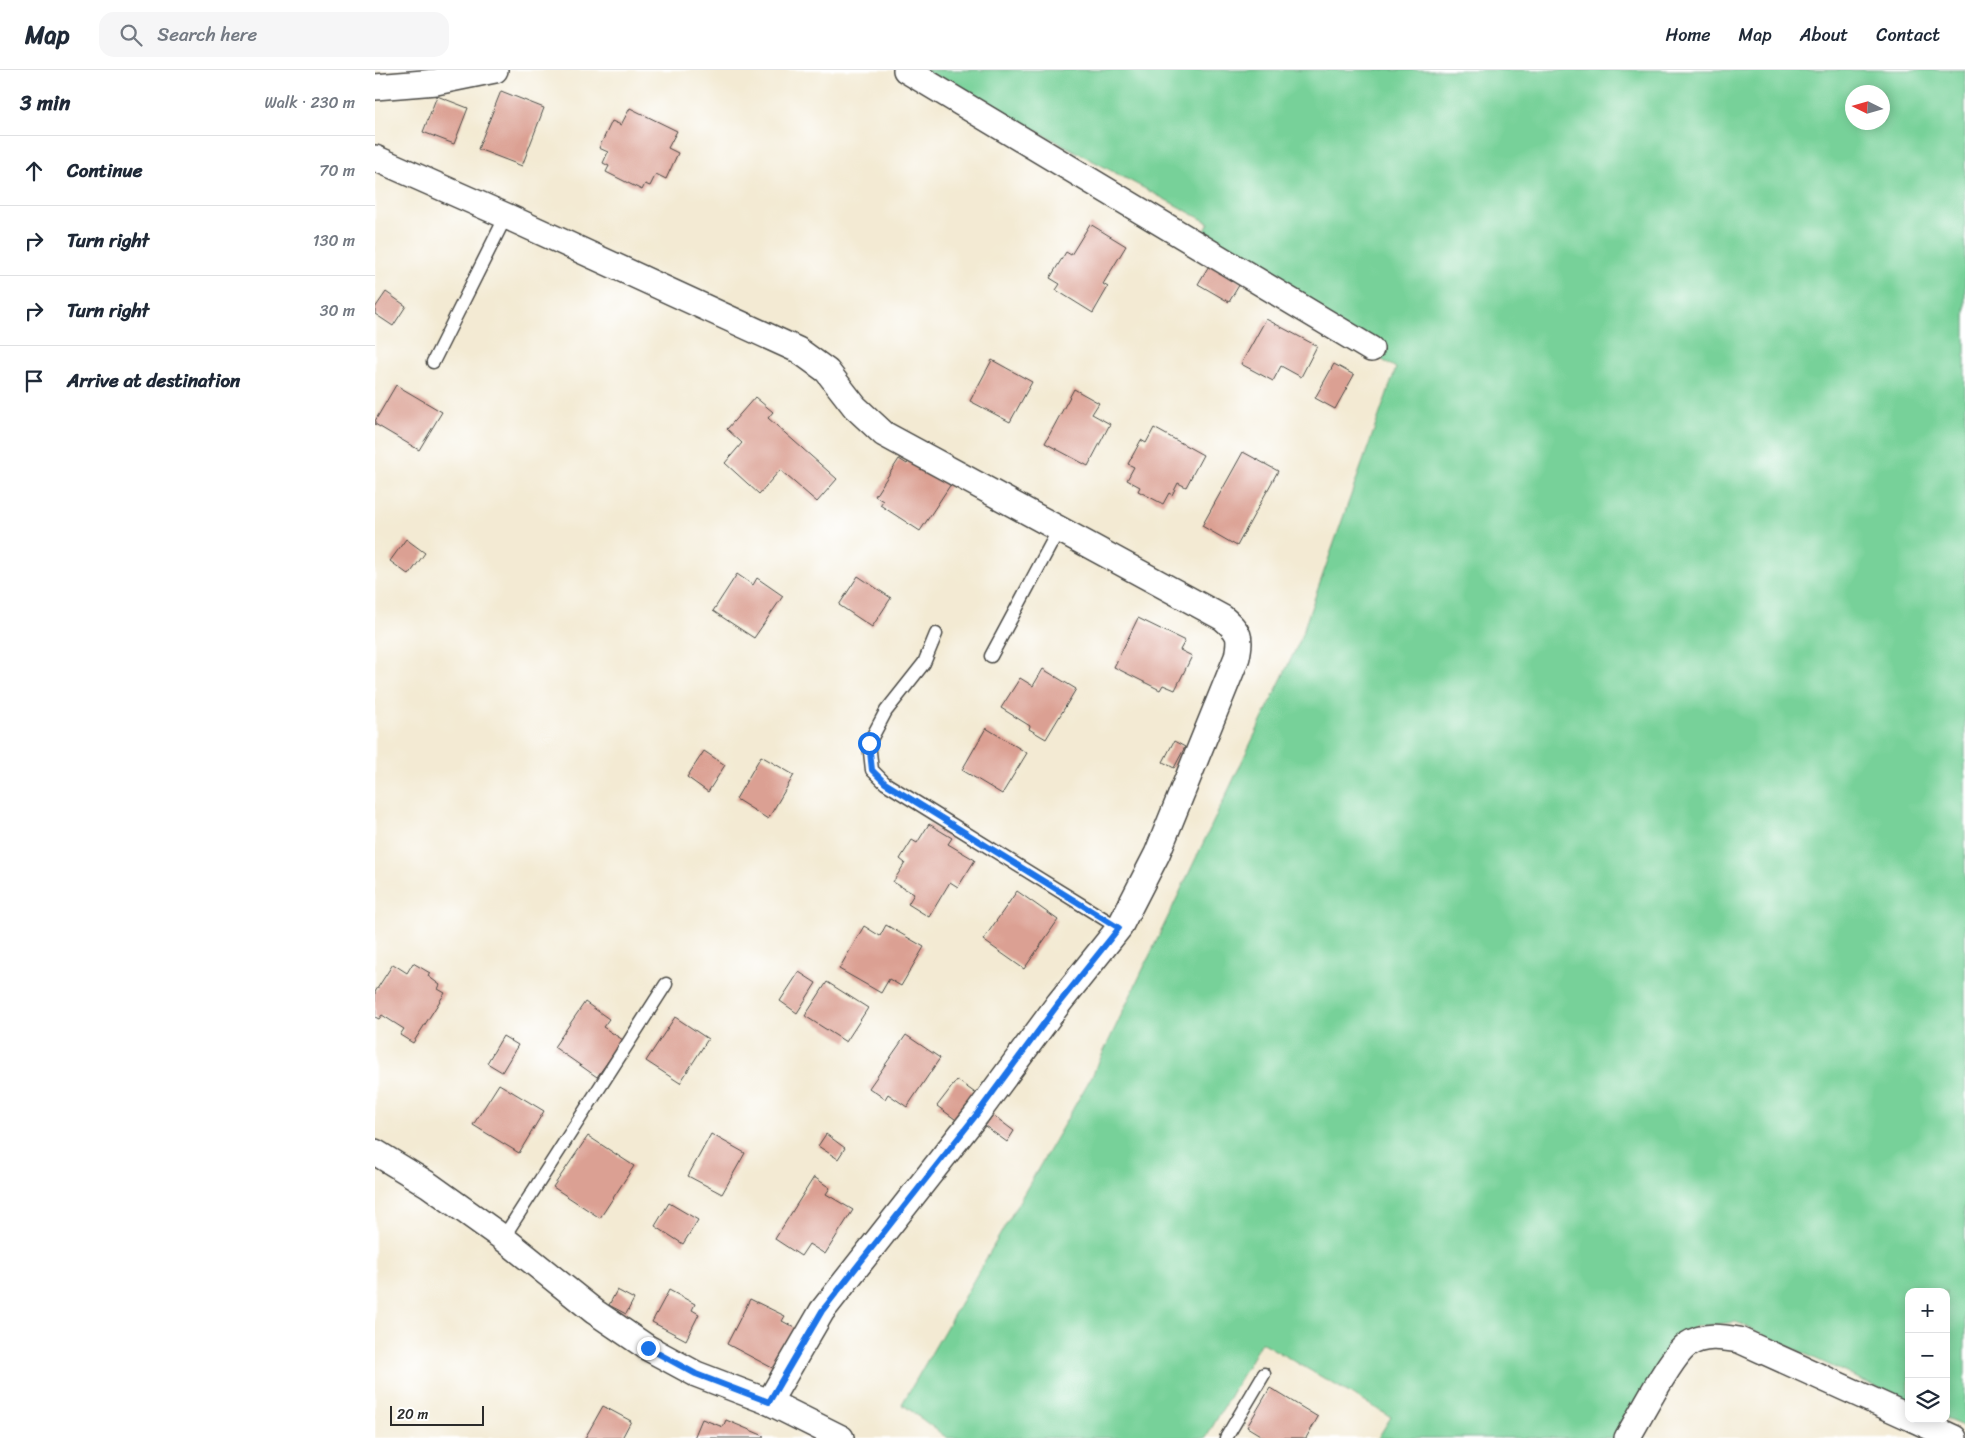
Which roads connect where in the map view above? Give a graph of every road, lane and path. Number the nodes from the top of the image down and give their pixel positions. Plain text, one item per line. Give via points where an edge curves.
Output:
1 (495, 70) edge
2 (906, 70) edge
3 (375, 87) edge
4 (375, 158) edge
5 (507, 216) junction
6 (1371, 349) dead end
7 (433, 362) dead end
8 (1059, 529) junction
9 (936, 634) dead end
10 (991, 656) dead end
11 (1119, 928) junction
12 (665, 984) dead end
13 (375, 1152) edge
14 (503, 1238) junction
15 (1265, 1374) dead end
16 (769, 1402) junction
17 (1905, 1415) edge
18 (1922, 1423) edge
19 (841, 1438) edge
20 (1226, 1438) edge
21 (1627, 1438) edge
22 (1954, 1438) edge

1 - 3 street via 436,82
2 - 6 street
4 - 5 street
5 - 7 lane
5 - 8 street via 798,350 827,372 855,407 884,434
8 - 10 lane
8 - 11 street via 1223,618 1237,630 1239,642 1237,657 1157,854
9 - 11 lane via 925,663 886,711 869,743 872,770 885,783
11 - 16 street via 822,1311
12 - 14 lane
13 - 14 street via 429,1185
14 - 16 street via 595,1312 648,1348 696,1374
15 - 20 lane
16 - 19 street
17 - 21 street via 1739,1340 1706,1337 1687,1345 1674,1359
18 - 22 street

